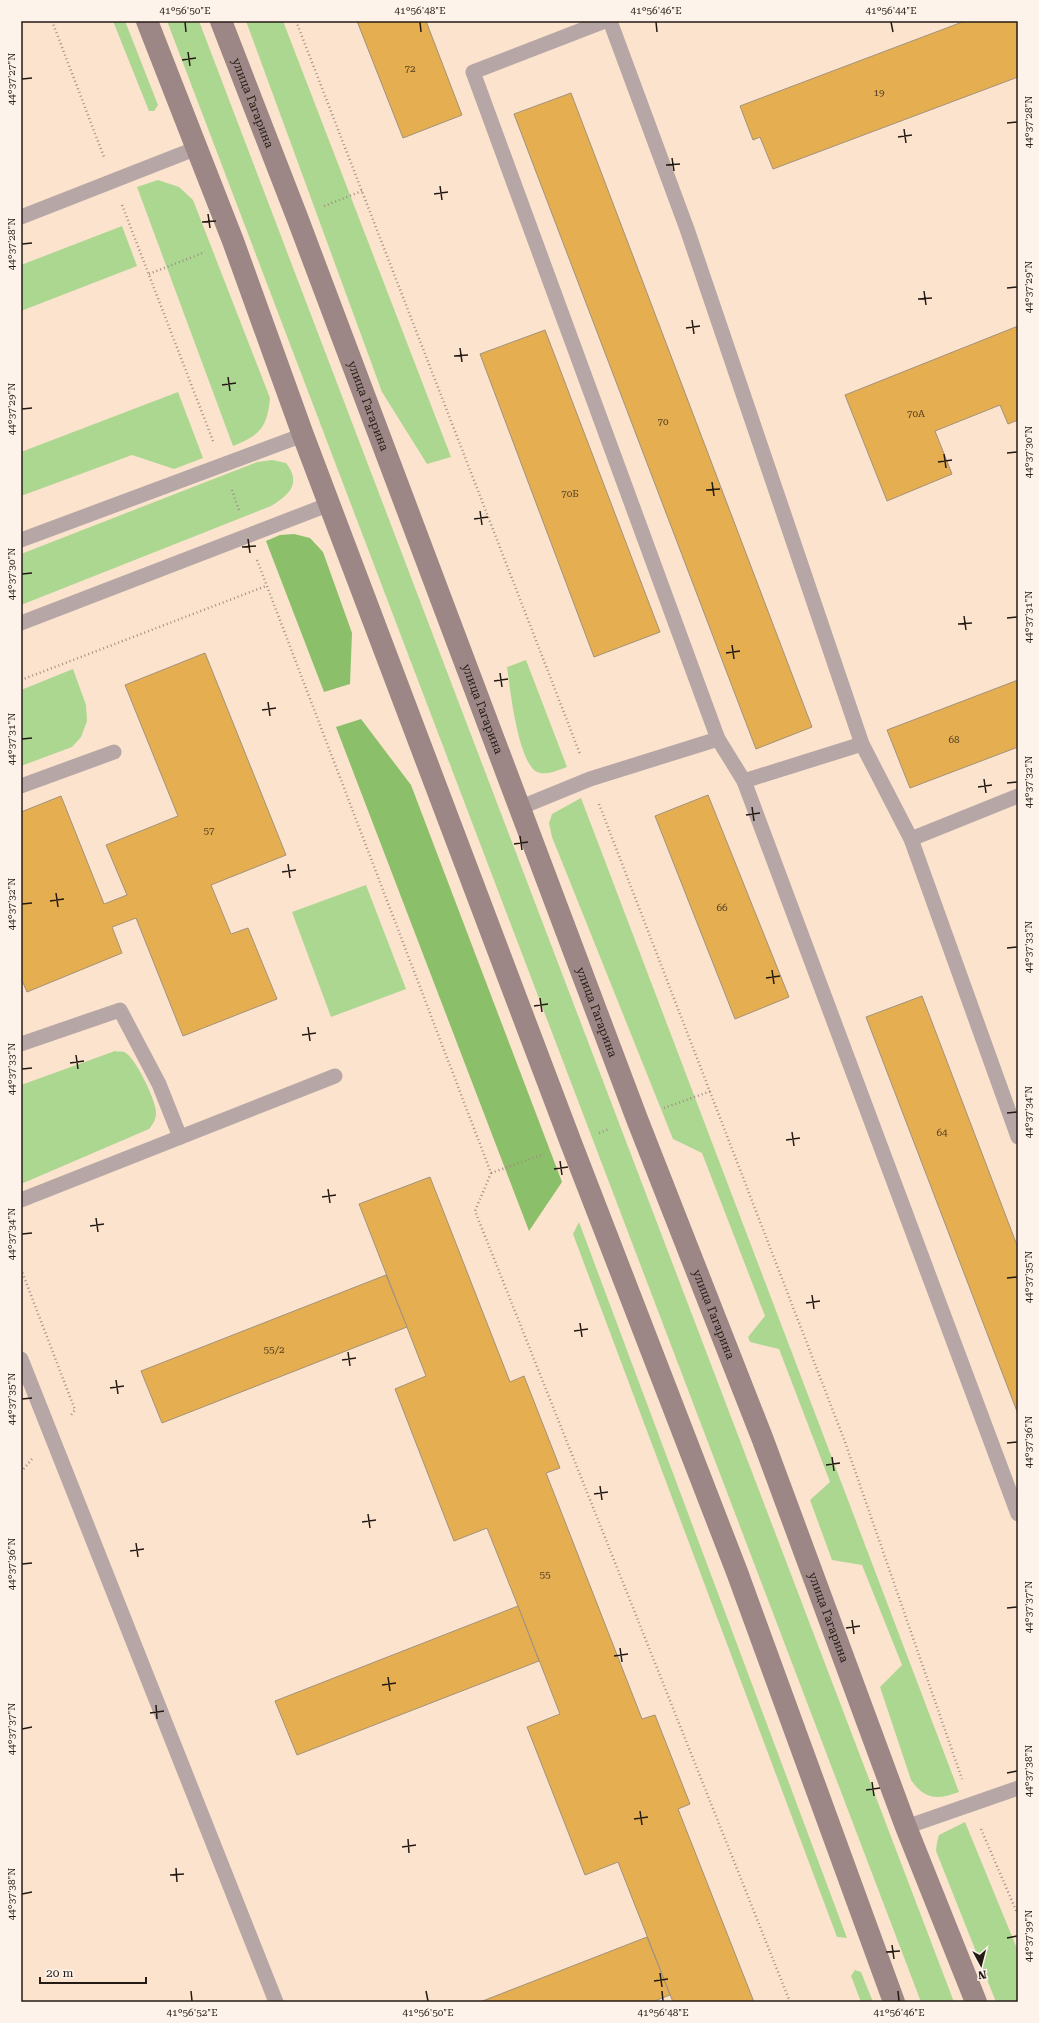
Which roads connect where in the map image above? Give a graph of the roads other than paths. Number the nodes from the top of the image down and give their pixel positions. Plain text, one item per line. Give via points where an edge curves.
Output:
1 (147, 21) edge
2 (221, 21) edge
3 (605, 21) edge
4 (610, 21) edge
5 (197, 148) junction
6 (21, 217) edge
7 (303, 435) junction
8 (330, 504) junction
9 (21, 540) edge
10 (21, 623) edge
11 (718, 739) junction
12 (862, 744) junction
13 (114, 752) dead end
14 (744, 781) junction
15 (21, 786) edge
16 (1018, 796) edge
17 (519, 808) junction
18 (911, 839) junction
19 (21, 1044) edge
20 (335, 1076) dead end
21 (180, 1137) junction
22 (1018, 1137) edge
23 (21, 1200) edge
24 (21, 1359) edge
25 (1018, 1514) edge
26 (1018, 1788) edge
27 (906, 1827) junction
28 (276, 2002) edge
29 (894, 2002) edge
30 (976, 2002) edge

1 - 5 main road
2 - 17 main road, улица Гагарина
3 - 11 lane via 473,72
4 - 12 lane via 687,229
5 - 6 lane
5 - 7 main road
7 - 8 main road
7 - 9 lane
8 - 10 lane
8 - 29 main road via 571,1143 737,1572
11 - 14 lane
11 - 17 lane via 590,779
12 - 14 lane
12 - 18 lane
13 - 15 lane
14 - 25 lane
16 - 18 lane
17 - 27 main road, улица Гагарина via 763,1440
18 - 22 lane
19 - 21 lane via 120,1010 159,1084
20 - 21 lane
21 - 23 lane
24 - 28 lane
26 - 27 lane
27 - 30 main road, улица Гагарина

